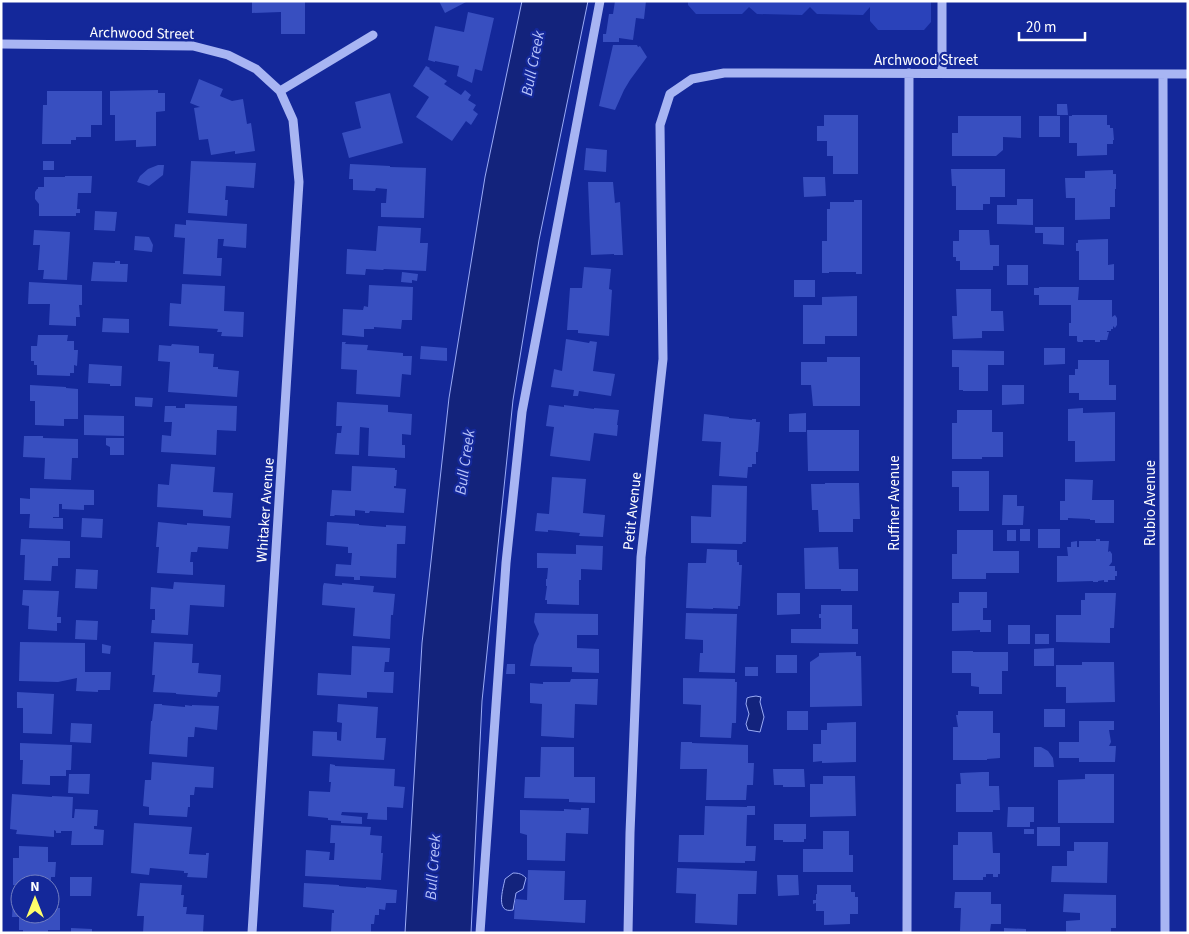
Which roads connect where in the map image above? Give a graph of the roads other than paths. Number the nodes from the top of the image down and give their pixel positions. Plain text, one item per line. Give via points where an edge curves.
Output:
1 (600, 1) edge
2 (942, 1) edge
3 (373, 35) dead end
4 (1, 44) edge
5 (909, 73) junction
6 (942, 73) junction
7 (1163, 74) junction
8 (1188, 74) edge
9 (280, 92) junction
10 (670, 94) joint
11 (252, 933) edge
12 (480, 933) edge
13 (628, 933) edge
14 (907, 933) edge
15 (1165, 933) edge

1 - 12 street via 522,412 506,563
2 - 6 street
3 - 9 street
4 - 9 street, Archwood Street via 194,46 228,55 249,65
5 - 6 street, Archwood Street
5 - 10 street, Archwood Street via 724,73 692,79
5 - 14 street, Ruffner Avenue
6 - 7 street, Archwood Street
7 - 8 street, Archwood Street
7 - 15 street, Rubio Avenue
9 - 11 street, Whitaker Avenue via 293,120 299,182
10 - 13 street, Petit Avenue via 660,125 663,359 640,557

